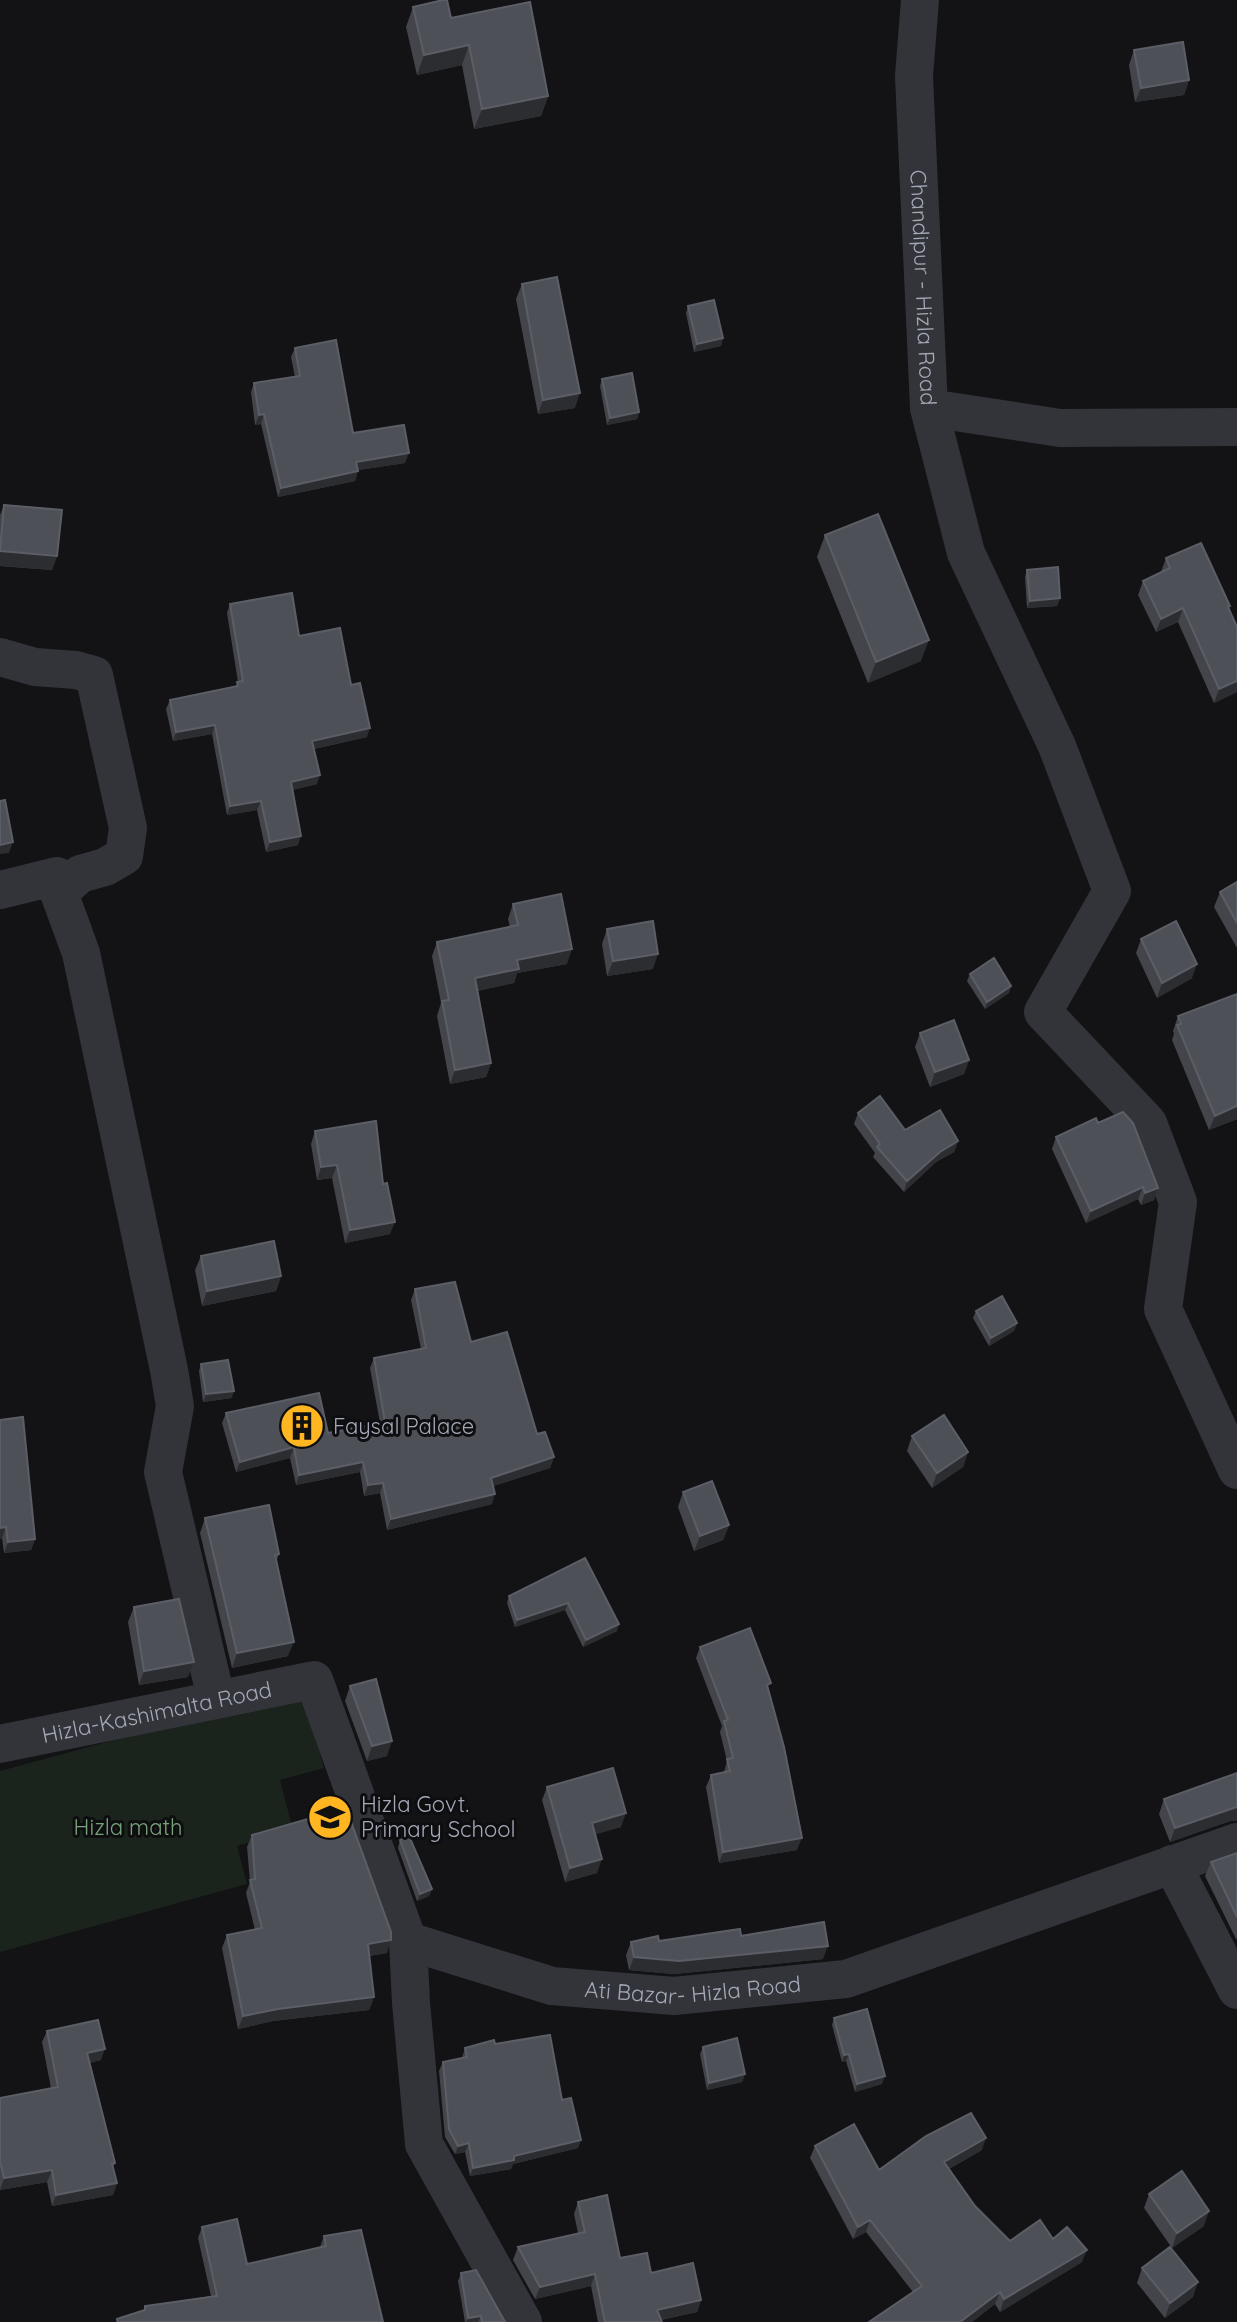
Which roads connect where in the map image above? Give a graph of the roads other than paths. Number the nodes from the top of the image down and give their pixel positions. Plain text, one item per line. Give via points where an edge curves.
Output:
1 (920, 0) edge
2 (929, 408) junction
3 (1237, 427) edge
4 (0, 657) edge
5 (0, 890) edge
6 (59, 893) junction
7 (1237, 1470) edge
8 (216, 1698) junction
9 (0, 1744) edge
10 (1237, 1842) edge
11 (1172, 1864) junction
12 (408, 1941) junction
13 (1237, 1990) edge
14 (523, 2322) edge

1 - 2 street, Chandipur - Hizla Road via 914,76
2 - 3 street, Chandipur - Hizla Road via 1060,428
2 - 7 street via 966,553 1057,746 1112,891 1043,1012 1148,1123 1178,1202 1163,1309
4 - 6 street via 94,675 128,828 124,856 80,874
5 - 6 street via 57,876
6 - 8 street via 81,953 169,1370 175,1406 163,1472
8 - 9 street, Hizla-Kashimalta Road
8 - 12 street, Hizla-Kashimalta Road via 314,1680
10 - 11 street, Ati Bazar- Hizla Road
11 - 12 street, Ati Bazar- Hizla Road via 830,1981 674,1996 552,1986
11 - 13 street
12 - 14 street via 424,2144

